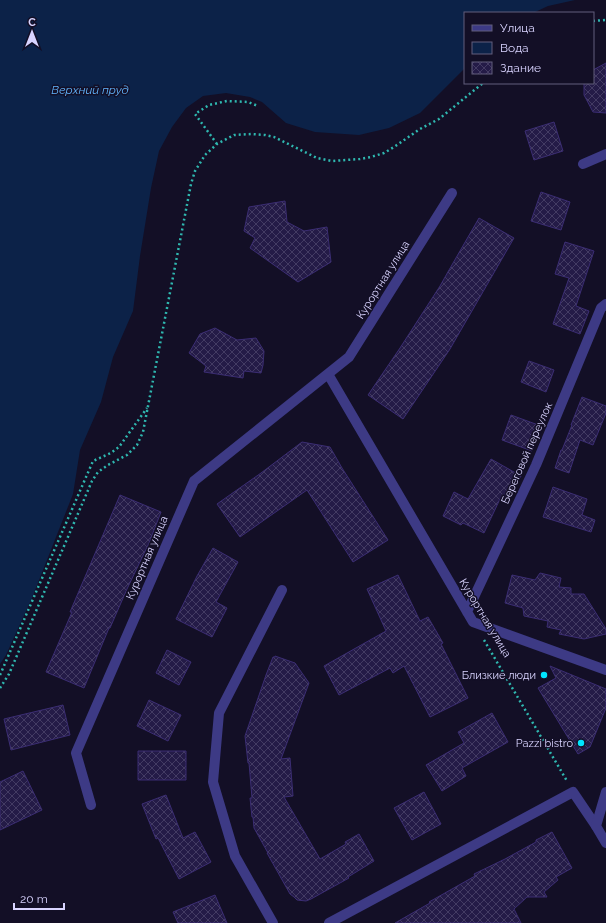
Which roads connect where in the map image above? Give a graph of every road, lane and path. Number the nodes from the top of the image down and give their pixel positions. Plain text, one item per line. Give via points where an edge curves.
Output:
1 (606, 20) edge
2 (594, 21) edge
3 (482, 84) edge
4 (258, 106) dead end
5 (217, 144) junction
6 (606, 154) edge
7 (583, 164) dead end
8 (452, 193) dead end
9 (606, 304) edge
10 (328, 374) junction
11 (148, 408) junction
12 (282, 590) dead end
13 (467, 612) junction
14 (473, 622) junction
15 (606, 670) edge
16 (0, 675) edge
17 (0, 688) edge
18 (573, 792) junction
19 (606, 792) edge
20 (91, 805) dead end
21 (596, 826) junction
22 (606, 843) edge
23 (274, 923) edge
24 (329, 923) edge

1 - 2 path
3 - 5 path via 439,119 394,147 371,157 337,161 317,158 265,135 234,135
4 - 5 path via 248,102 227,101 209,105 195,114
5 - 11 path via 205,155 195,171 191,184
6 - 7 street
8 - 10 street, Курортная улица via 349,358
9 - 13 street, Береговой переулок via 601,308 536,465
10 - 13 street, Курортная улица
10 - 20 street, Курортная улица via 194,481 76,752
11 - 16 path via 118,447 93,461
11 - 17 path via 143,432 137,445 128,456 98,472 92,481 9,674
12 - 23 street via 219,713 213,782 235,856
13 - 14 street, Курортная улица
14 - 15 street
14 - 18 path, Курортная улица
18 - 21 street
18 - 24 street
19 - 21 street
21 - 22 street

